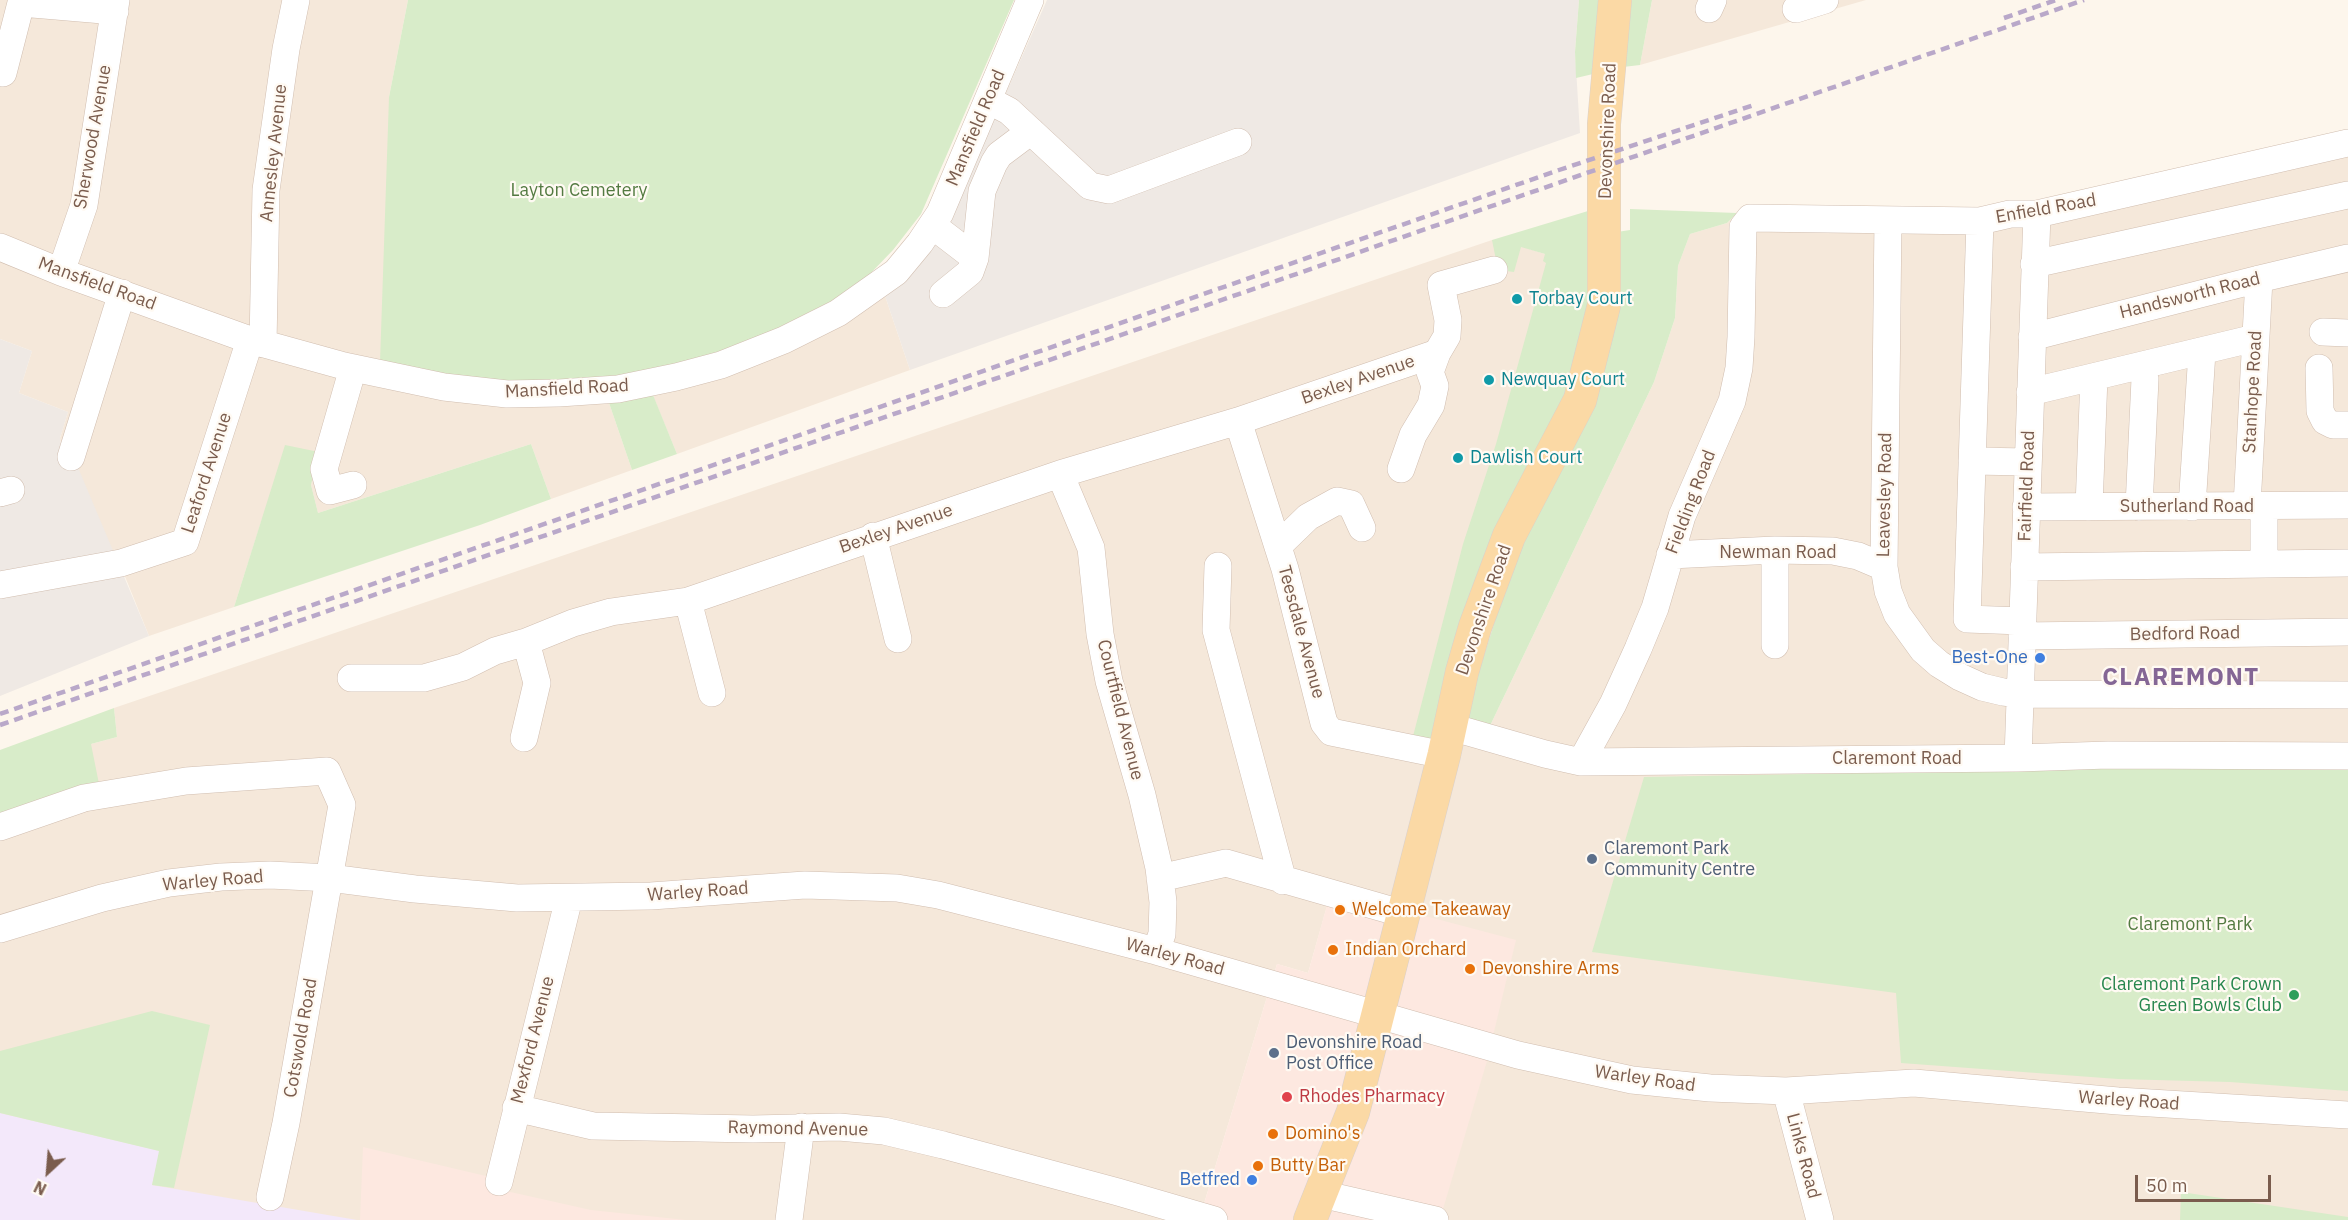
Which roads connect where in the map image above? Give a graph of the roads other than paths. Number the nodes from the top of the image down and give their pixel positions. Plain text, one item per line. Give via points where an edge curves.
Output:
1 (296, 0) edge
2 (1030, 0) edge
3 (1615, 0) edge
4 (1825, 0) edge
5 (116, 5) edge
6 (1796, 9) dead end
7 (3, 73) dead end
8 (988, 100) junction
9 (1031, 131) junction
10 (1238, 142) dead end
11 (2348, 143) edge
12 (2348, 195) edge
13 (2037, 214) junction
14 (1888, 220) junction
15 (1980, 220) junction
16 (932, 225) junction
17 (1743, 227) joint
18 (0, 248) edge
19 (975, 258) junction
20 (2348, 258) edge
21 (2034, 264) junction
22 (1494, 270) dead end
23 (61, 272) junction
24 (2259, 279) junction
25 (122, 293) junction
26 (943, 294) dead end
27 (2032, 337) junction
28 (2255, 338) junction
29 (257, 342) junction
30 (2202, 351) junction
31 (1437, 353) junction
32 (353, 368) junction
33 (2319, 368) dead end
34 (2094, 377) junction
35 (2145, 379) dead end
36 (2030, 392) junction
37 (1238, 421) junction
38 (2348, 425) edge
39 (71, 457) dead end
40 (1972, 461) junction
41 (2028, 462) junction
42 (1401, 469) dead end
43 (1059, 474) junction
44 (352, 485) dead end
45 (2348, 505) edge
46 (2256, 506) junction
47 (2026, 507) junction
48 (2089, 507) junction
49 (2139, 507) junction
50 (2192, 507) junction
51 (1362, 528) dead end
52 (873, 536) junction
53 (1278, 546) junction
54 (1775, 550) junction
55 (1670, 555) junction
56 (2348, 563) edge
57 (2264, 564) junction
58 (1218, 566) dead end
59 (1884, 567) junction
60 (2024, 567) junction
61 (0, 585) edge
62 (688, 601) junction
63 (2022, 628) junction
64 (2348, 632) edge
65 (898, 639) dead end
66 (526, 642) junction
67 (1775, 645) dead end
68 (351, 678) dead end
69 (712, 693) dead end
70 (2020, 694) junction
71 (2348, 695) edge
72 (524, 738) dead end
73 (1447, 741) junction
74 (2348, 756) edge
75 (2018, 758) junction
76 (1581, 762) junction
77 (0, 827) edge
78 (330, 878) junction
79 (1160, 878) junction
80 (1283, 880) junction
81 (568, 898) junction
82 (1404, 914) junction
83 (0, 929) edge
84 (1156, 951) junction
85 (1379, 1014) junction
86 (1786, 1091) junction
87 (516, 1108) junction
88 (2348, 1115) edge
89 (801, 1127) junction
90 (499, 1182) dead end
91 (270, 1197) dead end
92 (1315, 1207) edge
93 (789, 1220) edge
94 (1214, 1220) edge
95 (1434, 1220) edge
96 (1820, 1220) edge

1 - 29 street, Annesley Avenue via 266,190
2 - 8 street, Mansfield Road
3 - 73 main road, Devonshire Road via 1604,124 1604,306 1580,400 1499,561 1462,672
4 - 6 street
5 - 7 street via 21,3
5 - 23 street, Sherwood Avenue via 84,205
8 - 9 street via 1009,111
8 - 16 street, Mansfield Road
9 - 10 street via 1090,186 1109,190
9 - 19 street via 999,155 982,190
11 - 13 street, Enfield Road
12 - 21 street
13 - 15 street, Enfield Road
13 - 21 street, Fairfield Road
14 - 15 street, Enfield Road
14 - 17 street, Enfield Road via 1750,218
14 - 59 street, Leavesley Road
15 - 40 street
16 - 19 street
16 - 32 street, Mansfield Road via 896,272 869,293 784,340 721,366 618,389 507,394 444,387
17 - 55 street, Fielding Road via 1741,337 1732,401 1682,516
18 - 23 street, Mansfield Road
19 - 26 street via 970,272
20 - 24 street, Handsworth Road
21 - 27 street, Fairfield Road
22 - 31 street via 1441,285 1448,321 1447,336
23 - 25 street, Mansfield Road
24 - 27 street, Handsworth Road
24 - 28 street, Stanhope Road
25 - 29 street, Mansfield Road
25 - 39 street
27 - 36 street, Fairfield Road
28 - 30 street
28 - 46 street, Stanhope Road
29 - 32 street, Mansfield Road
29 - 61 street, Leaford Avenue via 185,542 121,563
30 - 34 street
30 - 50 street
31 - 37 street, Bexley Avenue
31 - 42 street via 1430,372 1435,386 1431,405 1413,435
32 - 44 street via 324,469 330,491
33 - 38 street via 2320,411 2325,421
34 - 36 street
34 - 48 street
35 - 49 street
36 - 41 street, Fairfield Road
37 - 43 street, Bexley Avenue
37 - 53 street, Teesdale Avenue
40 - 41 street
40 - 63 street, Bedford Road via 1967,619
41 - 47 street, Fairfield Road
43 - 52 street, Bexley Avenue
43 - 79 street, Courtfield Avenue via 1091,548 1109,681 1142,795
45 - 46 street, Sutherland Road
46 - 50 street, Sutherland Road
46 - 57 street, Stanhope Road
47 - 48 street, Sutherland Road
47 - 60 street, Fairfield Road
48 - 49 street, Sutherland Road
49 - 50 street, Sutherland Road
51 - 53 street via 1351,504 1337,501 1308,517
52 - 62 street, Bexley Avenue
52 - 65 street
53 - 73 street, Teesdale Avenue via 1324,723 1331,732
54 - 55 street, Newman Road
54 - 59 street, Newman Road via 1833,551
54 - 67 street
55 - 76 street, Fielding Road via 1638,649
56 - 57 street
57 - 60 street
58 - 80 street via 1216,630
59 - 70 street, Leavesley Road via 1897,614 1923,650 1946,669 1982,687
60 - 63 street, Fairfield Road
62 - 66 street, Bexley Avenue via 611,612
62 - 69 street
63 - 64 street, Bedford Road
63 - 70 street, Fairfield Road
66 - 68 street, Bexley Avenue via 424,678
66 - 72 street via 537,683
70 - 71 street, Leavesley Road
70 - 75 street, Fairfield Road
73 - 76 street, Claremont Road
73 - 82 main road, Devonshire Road
74 - 75 street, Claremont Road
75 - 76 street, Claremont Road
77 - 78 street, Cotswold Road via 84,798 186,781 327,771 342,805
78 - 81 street, Warley Road via 473,895
78 - 83 street, Warley Road via 270,875 169,883 102,898
78 - 91 street, Cotswold Road
79 - 80 street via 1226,863
79 - 84 street, Courtfield Avenue via 1162,934
80 - 82 street
81 - 84 street, Warley Road via 805,885 897,888
81 - 87 street, Mexford Avenue
82 - 85 main road, Devonshire Road
84 - 85 street, Warley Road
85 - 86 street, Warley Road via 1586,1071 1669,1084
85 - 92 main road, Devonshire Road via 1353,1112
86 - 88 street, Warley Road via 1914,1083
86 - 96 street, Links Road
87 - 89 street, Raymond Avenue via 593,1126
87 - 90 street, Mexford Avenue
89 - 93 street
89 - 94 street, Raymond Avenue via 884,1131
92 - 95 street

